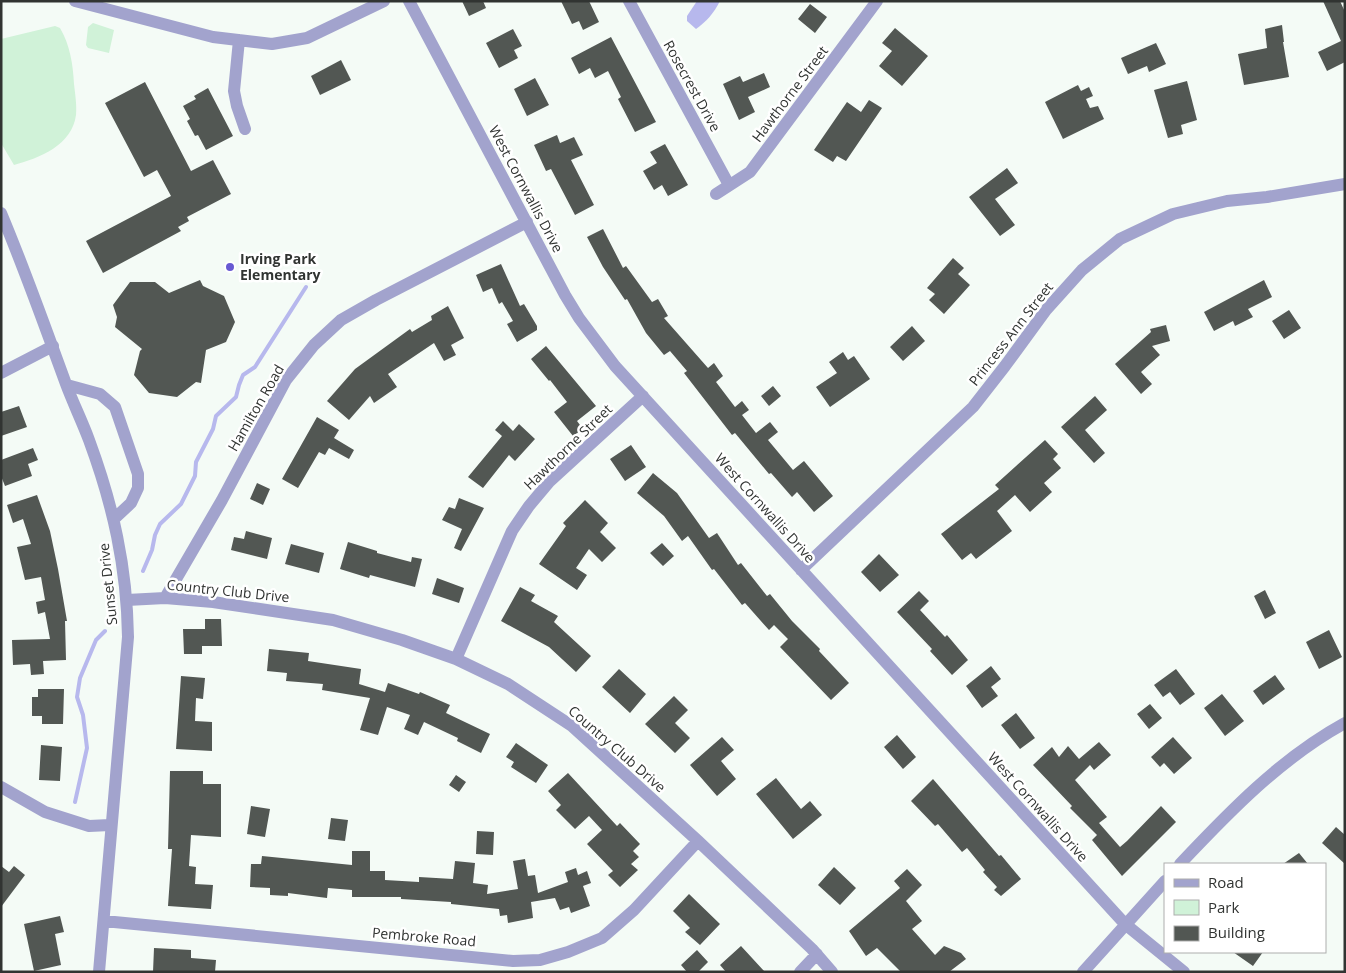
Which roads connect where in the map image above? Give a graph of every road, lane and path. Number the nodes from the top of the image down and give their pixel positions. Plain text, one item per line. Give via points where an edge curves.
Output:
1 (75, 1) edge
2 (384, 1) edge
3 (409, 1) edge
4 (629, 1) edge
5 (877, 1) edge
6 (239, 40) junction
7 (245, 129) dead end
8 (1345, 184) edge
9 (730, 185) junction
10 (716, 194) dead end
11 (1, 214) edge
12 (527, 222) junction
13 (53, 346) junction
14 (1, 373) edge
15 (67, 385) junction
16 (643, 396) junction
17 (114, 519) junction
18 (801, 570) junction
19 (165, 598) junction
20 (127, 600) junction
21 (456, 659) junction
22 (1345, 724) edge
23 (1, 787) edge
24 (110, 825) junction
25 (698, 841) junction
26 (1181, 863) edge
27 (1164, 882) edge
28 (104, 921) junction
29 (1124, 924) junction
30 (816, 954) junction
31 (99, 972) edge
32 (800, 972) edge
33 (832, 972) edge
34 (1083, 972) edge
35 (1184, 972) edge

1 - 6 street via 212,37
2 - 6 street via 307,38 272,44
3 - 12 street, West Cornwallis Drive
4 - 9 street, Rosecrest Drive
5 - 9 street, Hawthorne Street via 750,172
6 - 7 street via 234,91
8 - 18 street, Princess Ann Street via 1227,200 1173,214 1120,239 1082,270 1046,310 973,407
9 - 10 street, Hawthorne Street
11 - 13 street, Sunset Drive
12 - 16 street, West Cornwallis Drive via 579,318 615,366
12 - 19 street, Hamilton Road via 341,320 314,345 286,380
13 - 14 street
13 - 15 street, Sunset Drive
15 - 17 street, Sunset Drive via 89,439
15 - 17 street via 100,394 115,407 138,474 138,488 131,502
16 - 18 street, West Cornwallis Drive
16 - 21 street, Hawthorne Street via 550,481 529,506 512,531
17 - 20 street, Sunset Drive
18 - 29 street, West Cornwallis Drive
19 - 20 street, Country Club Drive
19 - 21 street, Country Club Drive via 333,620
20 - 24 street, Sunset Drive via 128,637
21 - 25 street, Country Club Drive via 508,684 572,726
22 - 26 street via 1284,764 1240,802
23 - 24 street via 45,812 89,826
24 - 28 street, Sunset Drive
25 - 28 street, Pembroke Road via 634,910 602,938 540,960 513,961
25 - 30 street, Country Club Drive
27 - 29 street
28 - 31 street, Sunset Drive
29 - 34 street
29 - 35 street, West Cornwallis Drive
30 - 32 street
30 - 33 street, Country Club Drive

